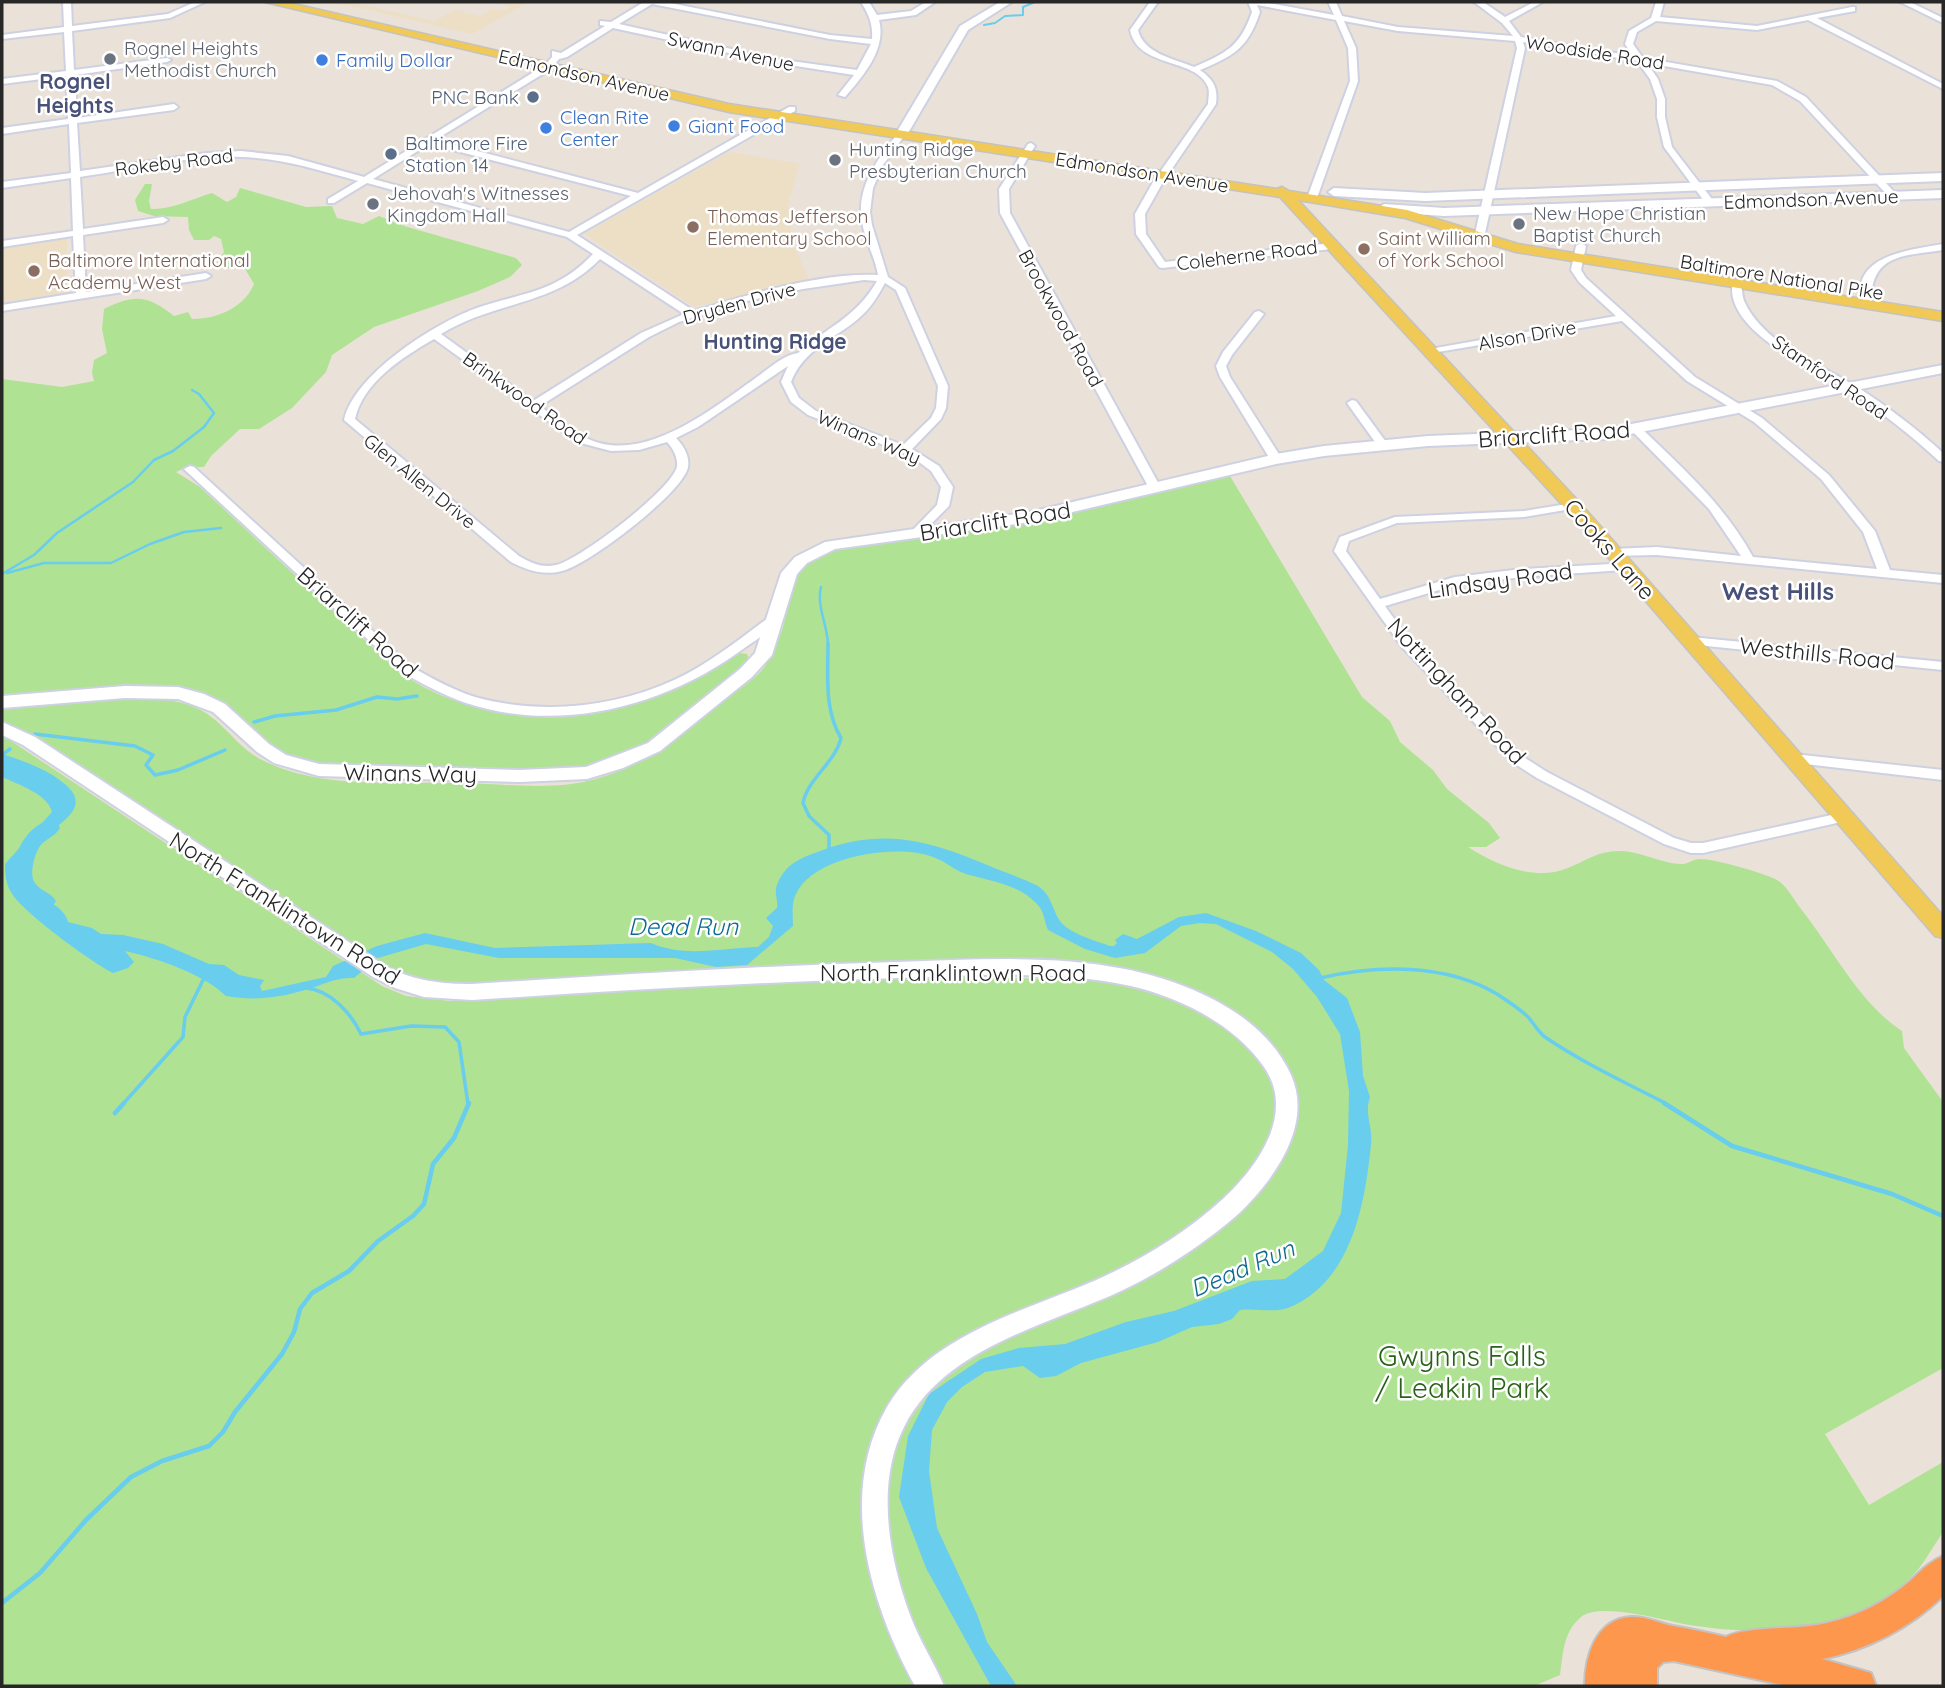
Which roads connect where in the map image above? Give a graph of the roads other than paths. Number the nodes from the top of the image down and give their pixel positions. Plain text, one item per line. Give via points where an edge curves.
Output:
1 (67, 2) edge
2 (201, 2) edge
3 (271, 2) edge
4 (304, 2) edge
5 (640, 2) edge
6 (649, 2) edge
7 (655, 2) edge
8 (865, 2) edge
9 (931, 2) edge
10 (1007, 2) edge
11 (1154, 2) edge
12 (1252, 2) edge
13 (1332, 2) edge
14 (1478, 2) edge
15 (1539, 2) edge
16 (1660, 2) edge
17 (1904, 2) edge
18 (1276, 7) junction
19 (1852, 9) dead end
20 (1256, 12) junction
21 (1337, 17) junction
22 (876, 18) junction
23 (1810, 18) junction
24 (1655, 19) junction
25 (1504, 21) junction
26 (1943, 21) edge
27 (603, 23) junction
28 (613, 26) junction
29 (68, 29) junction
30 (2, 37) edge
31 (1520, 40) junction
32 (876, 42) junction
33 (1639, 59) junction
34 (167, 60) dead end
35 (552, 61) junction
36 (1194, 70) junction
37 (70, 73) junction
38 (860, 73) junction
39 (2, 82) edge
40 (1943, 87) edge
41 (842, 94) dead end
42 (174, 107) dead end
43 (786, 113) junction
44 (72, 122) junction
45 (2, 131) edge
46 (904, 131) junction
47 (427, 141) junction
48 (1028, 150) junction
49 (1167, 171) junction
50 (75, 174) junction
51 (1943, 177) edge
52 (1877, 179) junction
53 (365, 180) junction
54 (1264, 181) junction
55 (2, 185) edge
56 (1698, 186) junction
57 (1334, 192) junction
58 (1285, 194) junction
59 (1314, 194) junction
60 (1490, 194) junction
61 (1943, 194) edge
62 (641, 196) junction
63 (1893, 196) junction
64 (331, 201) dead end
65 (1710, 202) junction
66 (1369, 207) junction
67 (1444, 212) junction
68 (163, 220) dead end
69 (1483, 225) junction
70 (78, 232) junction
71 (570, 235) junction
72 (2, 244) edge
73 (1332, 246) junction
74 (1943, 247) edge
75 (1580, 252) junction
76 (600, 253) junction
77 (206, 276) dead end
78 (883, 278) junction
79 (1736, 282) junction
80 (81, 295) junction
81 (1866, 296) junction
82 (1943, 303) edge
83 (2, 308) edge
84 (691, 314) junction
85 (1259, 314) dead end
86 (1943, 316) edge
87 (1623, 318) junction
88 (434, 334) junction
89 (804, 352) junction
90 (1430, 352) junction
91 (1943, 369) edge
92 (1851, 388) junction
93 (1352, 404) dead end
94 (534, 405) junction
95 (1742, 409) junction
96 (1637, 430) junction
97 (1512, 438) junction
98 (671, 439) junction
99 (1382, 444) junction
100 (904, 450) junction
101 (1276, 459) junction
102 (1943, 459) edge
103 (190, 469) dead end
104 (1155, 488) junction
105 (1573, 506) junction
106 (915, 534) junction
107 (1618, 559) junction
108 (1749, 560) junction
109 (1885, 573) junction
110 (1943, 579) edge
111 (1377, 604) junction
112 (776, 618) junction
113 (1691, 641) junction
114 (1943, 666) edge
115 (2, 702) edge
116 (2, 728) edge
117 (1793, 759) junction
118 (1943, 775) edge
119 (1845, 817) junction
120 (1943, 930) edge
121 (1943, 1573) edge
122 (1690, 1646) junction
123 (930, 1686) edge
124 (1603, 1686) edge
125 (1639, 1686) edge
126 (1858, 1686) edge

1 - 29 street
2 - 29 street via 170,16
3 - 35 main road, Edmondson Avenue
4 - 35 main road, Edmondson Avenue
5 - 27 street
6 - 28 street
7 - 32 street
8 - 22 street
9 - 22 street via 913,13
10 - 46 street via 964,28
11 - 36 street via 1134,30 1136,41
12 - 18 street, Woodside Road
12 - 20 street
13 - 21 street
14 - 25 street
15 - 25 street
16 - 24 street
17 - 26 street
18 - 20 street
18 - 21 street, Woodside Road
19 - 23 street
20 - 36 street via 1243,44
21 - 31 street, Woodside Road via 1398,29
21 - 59 street via 1352,48 1354,81
22 - 32 street
23 - 24 street via 1745,28
23 - 40 street
24 - 33 street via 1637,28 1629,40
25 - 31 street
27 - 28 street, Swann Avenue
27 - 35 street via 555,53
28 - 35 street
28 - 38 street, Swann Avenue via 763,59
29 - 30 street
29 - 37 street
31 - 33 street, Woodside Road
31 - 60 street
32 - 38 street
33 - 52 street, Woodside Road via 1760,80 1792,91
33 - 56 street via 1661,99 1668,147
34 - 37 street
35 - 43 main road, Edmondson Avenue via 700,102
35 - 47 street
36 - 49 street via 1213,87 1215,98
37 - 39 street
37 - 44 street
38 - 41 street
42 - 44 street
43 - 46 main road, Edmondson Avenue
43 - 62 street
44 - 45 street
44 - 50 street
46 - 48 main road, Edmondson Avenue
46 - 78 street via 879,163 865,204
47 - 53 street
47 - 62 street
48 - 49 main road, Edmondson Avenue
48 - 104 street, Brookwood Road via 1004,189 1005,213
49 - 54 main road, Edmondson Avenue
49 - 58 main road, Edmondson Avenue
49 - 73 street, Coleherne Road via 1139,220 1141,234 1162,265
50 - 53 street, Rokeby Road via 241,154 288,159
50 - 55 street, Rokeby Road
50 - 70 street
51 - 52 street, Edmondson Avenue
52 - 56 street, Edmondson Avenue
52 - 63 street, Woodside Road
53 - 64 street
53 - 71 street, Rokeby Road
54 - 58 main road, Cooks Lane
54 - 59 main road, Edmondson Avenue
56 - 60 street, Edmondson Avenue
56 - 65 street
57 - 59 main road, Edmondson Avenue
57 - 60 street, Edmondson Avenue via 1405,197
57 - 67 main road, Baltimore National Pike
58 - 59 main road, Edmondson Avenue
58 - 73 main road, Cooks Lane
59 - 66 main road, Edmondson Avenue
60 - 69 street
61 - 63 street, Edmondson Avenue
62 - 71 street
63 - 65 street, Edmondson Avenue
65 - 69 street, Edmondson Avenue
66 - 67 street, Edmondson Avenue
66 - 69 main road, Baltimore National Pike
67 - 69 main road, Baltimore National Pike
68 - 70 street
69 - 75 main road, Baltimore National Pike via 1524,250
70 - 72 street
70 - 80 street
71 - 76 street, Rokeby Road
73 - 90 main road, Cooks Lane
74 - 81 street via 1886,261 1871,271
75 - 79 main road, Baltimore National Pike
75 - 81 main road, Baltimore National Pike
75 - 87 street via 1578,275
76 - 84 street, Rokeby Road
76 - 88 street, Glen Allen Drive via 565,283 475,313
77 - 80 street
78 - 84 street, Dryden Drive via 803,286
78 - 89 street, Winans Way via 864,309
78 - 100 street via 900,288 943,386 936,419
79 - 81 main road, Baltimore National Pike
79 - 92 street, Stamford Road via 1740,308 1762,331
80 - 83 street
81 - 82 main road, Baltimore National Pike
81 - 86 main road, Baltimore National Pike
84 - 94 street, Dryden Drive via 645,335
85 - 101 street via 1221,366
87 - 90 street, Alson Drive
87 - 95 street via 1691,379
88 - 94 street, Brinkwood Road
88 - 98 street, Glen Allen Drive via 391,363 363,391 350,408 349,420 522,564 548,570 580,561 665,493 683,466 679,448
89 - 98 street, Brinkwood Road
89 - 100 street, Winans Way via 786,382 797,403
90 - 97 main road, Cooks Lane
91 - 92 street, Briarclift Road
92 - 95 street, Briarclift Road
92 - 102 street, Stamford Road
93 - 99 street
94 - 98 street, Brinkwood Road via 581,440 603,448 631,449
95 - 96 street, Briarclift Road
95 - 109 street via 1779,436 1843,497 1869,531
96 - 97 street, Briarclift Road
96 - 108 street via 1716,508
97 - 99 street, Briarclift Road
97 - 105 main road, Cooks Lane
99 - 101 street, Briarclift Road
100 - 106 street, Winans Way via 937,468 947,487 943,506
101 - 104 street, Briarclift Road
103 - 112 street, Briarclift Road via 408,670 432,687 486,705 567,710 654,694 710,667
104 - 106 street, Briarclift Road via 1030,517
105 - 107 main road, Cooks Lane
105 - 111 street, Nottingham Road via 1524,514 1395,520 1350,536 1341,543 1340,551
106 - 112 street, Briarclift Road via 841,543 808,555 789,573
107 - 108 street, Lindsay Road via 1646,550
107 - 111 street, Lindsay Road via 1455,581
107 - 113 main road, Cooks Lane
108 - 109 street, Lindsay Road
109 - 110 street, Lindsay Road
111 - 119 street, Nottingham Road via 1406,644 1517,759 1680,845 1703,848
112 - 115 street, Winans Way via 756,663 677,730 637,756 587,773 520,776 319,770 280,759 219,708 178,693 125,692
113 - 114 street, Westhills Road
113 - 117 main road, Cooks Lane
116 - 123 street, North Franklintown Road via 29,741 392,979 432,992 764,973 1082,971 1132,979 1180,995 1229,1020 1268,1053 1287,1091 1287,1120 1272,1153 1239,1198 1210,1223 1113,1283 957,1354 911,1395 885,1436 874,1495 881,1555 909,1649
117 - 118 street
117 - 119 main road, Cooks Lane
119 - 120 main road, Cooks Lane
121 - 122 highway via 1899,1613 1869,1629 1798,1646
122 - 124 highway via 1632,1634 1618,1638 1606,1656
122 - 125 highway via 1655,1647 1640,1659
122 - 126 highway

